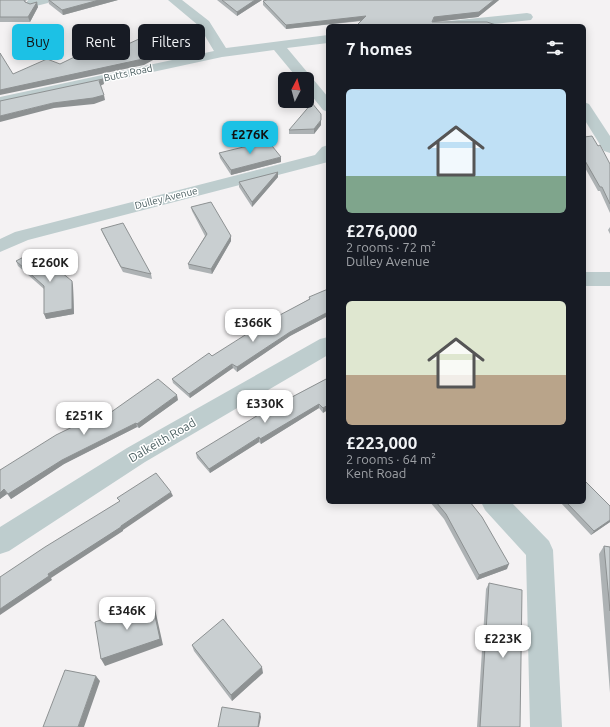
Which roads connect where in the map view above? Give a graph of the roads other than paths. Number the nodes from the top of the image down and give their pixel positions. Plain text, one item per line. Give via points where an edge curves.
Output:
1 (174, 0) edge
2 (527, 16) edge
3 (457, 24) edge
4 (326, 39) edge
5 (277, 45) junction
6 (222, 53) junction
7 (299, 72) edge
8 (314, 90) edge
9 (0, 101) edge
10 (326, 105) edge
11 (586, 110) edge
12 (610, 148) edge
13 (326, 152) edge
14 (0, 246) edge
15 (586, 279) edge
16 (610, 279) edge
17 (326, 346) edge
18 (496, 504) edge
19 (0, 542) edge
20 (546, 727) edge

1 - 6 street via 204,24
2 - 3 street
4 - 5 street, Butts Road
5 - 6 street, Butts Road
5 - 7 street
6 - 9 street, Butts Road
8 - 10 street
11 - 12 street
13 - 14 street, Dulley Avenue via 322,155 324,158 22,236
15 - 16 street
17 - 19 street, Dalkeith Road via 136,455
18 - 20 street via 538,550

